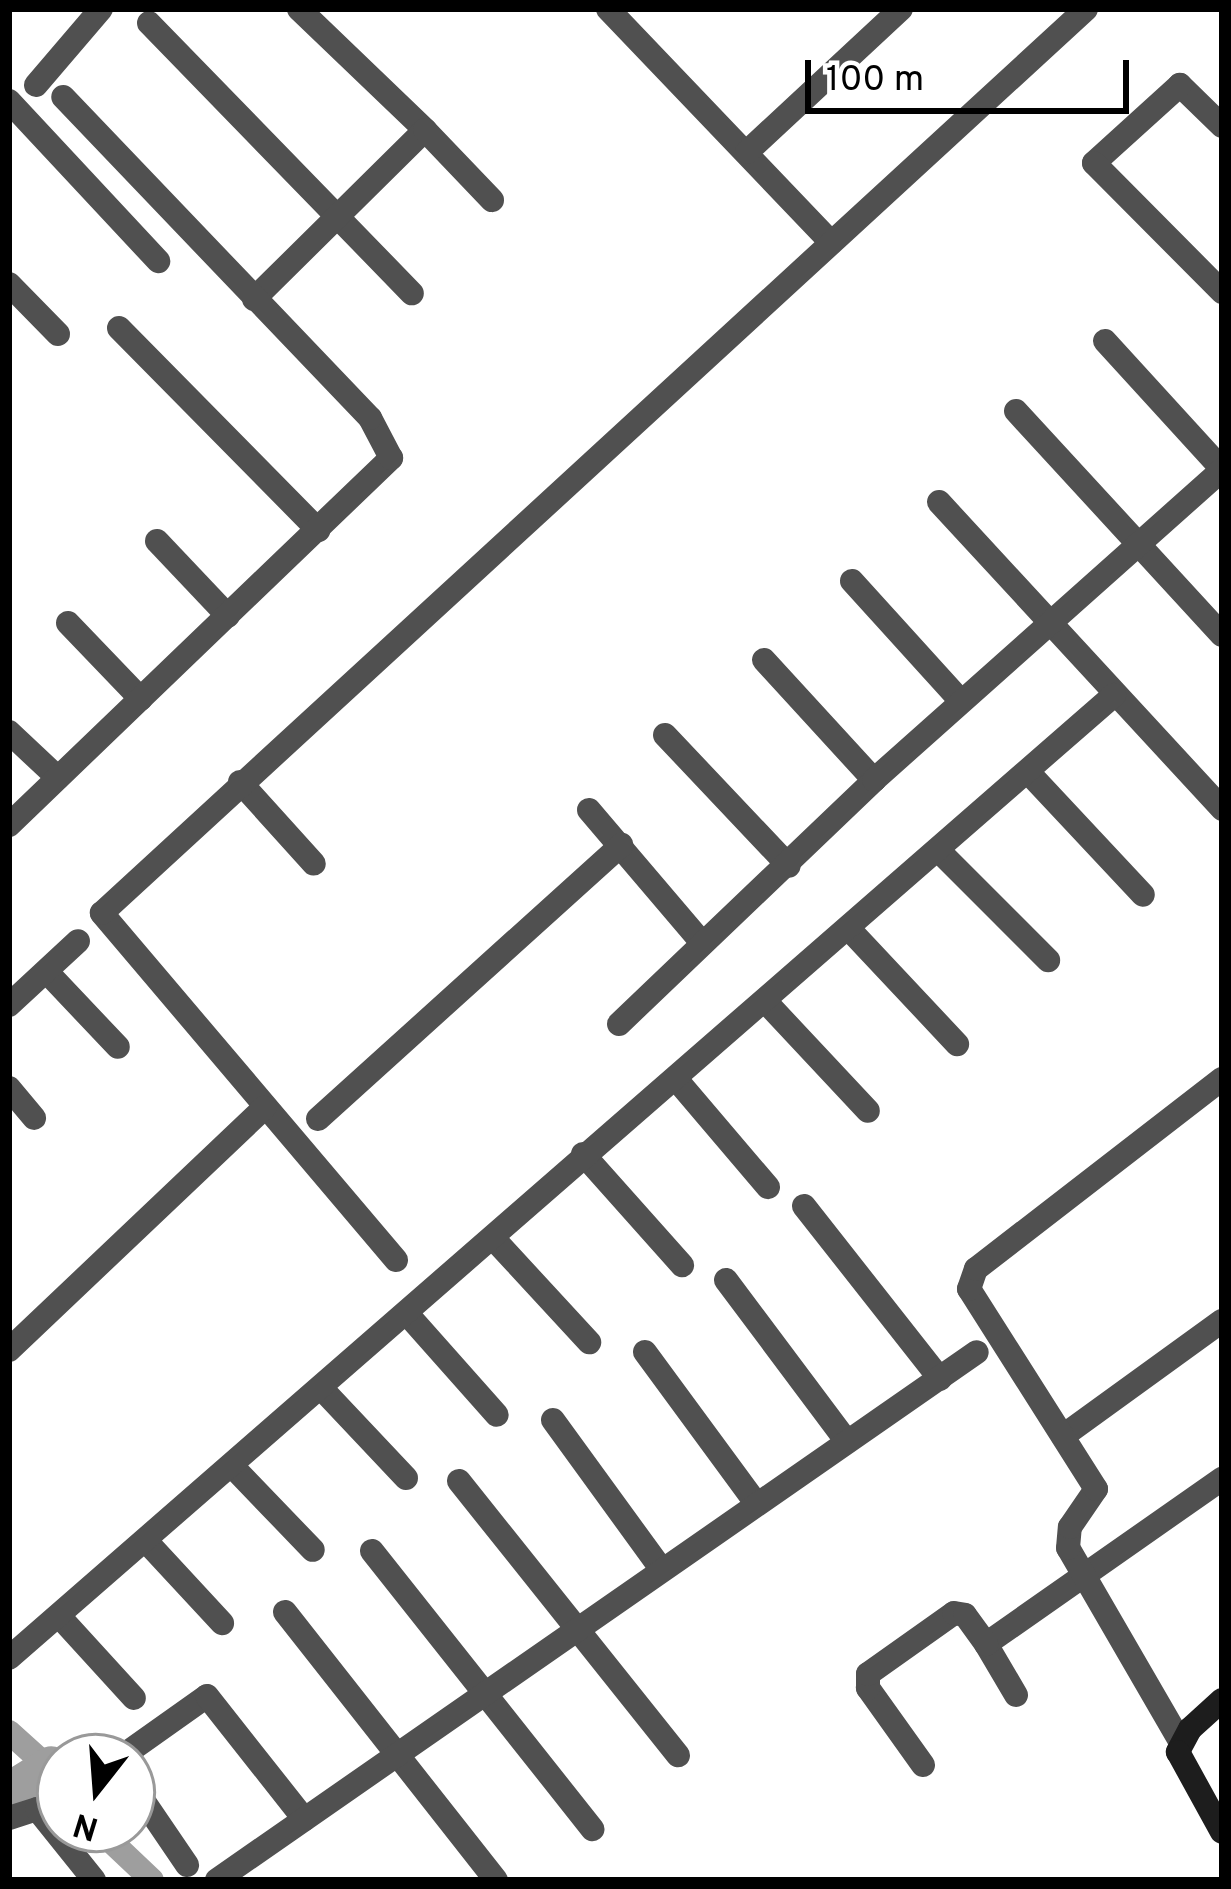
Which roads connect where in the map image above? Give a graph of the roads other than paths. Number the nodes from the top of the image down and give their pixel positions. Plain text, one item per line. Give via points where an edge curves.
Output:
1 (101, 9) edge
2 (299, 9) edge
3 (608, 9) edge
4 (901, 9) edge
5 (1086, 9) edge
6 (149, 23) dead end
7 (36, 85) dead end
8 (63, 98) dead end
9 (9, 101) edge
10 (1222, 126) edge
11 (425, 130) junction
12 (747, 152) junction
13 (492, 200) dead end
14 (333, 218) junction
15 (831, 242) junction
16 (158, 261) dead end
17 (1222, 292) edge
18 (12, 293) edge
19 (412, 293) dead end
20 (254, 299) junction
21 (119, 328) dead end
22 (58, 334) dead end
23 (1105, 341) dead end
24 (1016, 411) dead end
25 (1222, 470) edge
26 (939, 502) dead end
27 (318, 530) junction
28 (157, 541) dead end
29 (1138, 545) junction
30 (851, 581) dead end
31 (228, 616) junction
32 (1049, 622) junction
33 (68, 623) dead end
34 (1222, 635) edge
35 (764, 660) dead end
36 (1114, 695) junction
37 (140, 699) junction
38 (961, 701) junction
39 (9, 732) edge
40 (665, 735) dead end
41 (1028, 772) junction
42 (58, 778) junction
43 (874, 780) junction
44 (240, 782) junction
45 (1222, 809) edge
46 (589, 810) dead end
47 (9, 825) edge
48 (621, 845) junction
49 (940, 852) junction
50 (314, 864) dead end
51 (789, 866) junction
52 (1143, 895) dead end
53 (849, 929) junction
54 (78, 941) dead end
55 (703, 943) junction
56 (1048, 960) dead end
57 (47, 973) junction
58 (766, 1002) junction
59 (9, 1006) edge
60 (619, 1024) dead end
61 (957, 1044) dead end
62 (118, 1047) dead end
63 (676, 1079) junction
64 (1222, 1079) edge
65 (9, 1088) edge
66 (264, 1108) junction
67 (868, 1111) dead end
68 (34, 1118) dead end
69 (318, 1119) dead end
70 (583, 1154) junction
71 (768, 1187) dead end
72 (804, 1206) dead end
73 (493, 1238) junction
74 (396, 1260) dead end
75 (682, 1265) dead end
76 (726, 1280) dead end
77 (410, 1316) junction
78 (1222, 1321) edge
79 (589, 1342) dead end
80 (9, 1350) edge
81 (645, 1352) dead end
82 (977, 1352) dead end
83 (940, 1378) junction
84 (323, 1390) junction
85 (497, 1414) dead end
86 (554, 1420) dead end
87 (1064, 1436) junction
88 (847, 1442) junction
89 (232, 1467) junction
90 (406, 1478) dead end
91 (1222, 1479) edge
92 (459, 1481) dead end
93 (756, 1503) junction
94 (146, 1541) junction
95 (313, 1550) dead end
96 (372, 1551) dead end
97 (662, 1570) junction
98 (1085, 1577) junction
99 (285, 1612) dead end
100 (59, 1616) junction
101 (223, 1623) dead end
102 (580, 1626) junction
103 (986, 1644) junction
104 (9, 1658) edge
105 (481, 1693) junction
106 (1016, 1695) dead end
107 (134, 1698) dead end
108 (1222, 1700) edge
109 (155, 1733) edge
110 (1180, 1741) junction
111 (395, 1754) junction
112 (677, 1755) dead end
113 (923, 1765) dead end
114 (9, 1818) edge
115 (156, 1819) edge
116 (304, 1819) junction
117 (592, 1829) dead end
118 (1222, 1832) edge
119 (187, 1865) dead end
120 (94, 1880) edge
121 (217, 1880) edge
122 (496, 1880) edge

1 - 7 street
2 - 11 street
3 - 12 street
4 - 12 street
5 - 15 street
6 - 14 street
8 - 20 street
9 - 16 street
10 - 17 street via 1180,85 1094,163
11 - 13 street
11 - 14 street
12 - 15 street
14 - 19 street
14 - 20 street
15 - 44 street
18 - 22 street
20 - 27 street via 388,445 385,469
21 - 27 street
23 - 25 street
24 - 29 street
25 - 29 street
26 - 32 street
27 - 31 street
28 - 31 street
29 - 32 street
29 - 34 street
30 - 38 street
31 - 37 street
32 - 36 street
32 - 38 street
33 - 37 street
35 - 43 street
36 - 41 street
36 - 45 street
37 - 42 street
38 - 43 street
39 - 42 street
40 - 51 street
41 - 49 street
41 - 52 street
42 - 47 street
43 - 51 street
44 - 50 street
44 - 66 street via 102,914
46 - 48 street
48 - 55 street
48 - 69 street
49 - 53 street
49 - 56 street
51 - 55 street
53 - 58 street
53 - 61 street
54 - 57 street
55 - 60 street
57 - 59 street
57 - 62 street
58 - 63 street
58 - 67 street
63 - 70 street
63 - 71 street
64 - 87 street via 976,1268 968,1289
65 - 68 street
66 - 74 street
66 - 80 street
70 - 73 street
70 - 75 street
72 - 83 street
73 - 77 street
73 - 79 street
76 - 88 street
77 - 84 street
77 - 85 street
78 - 87 street
81 - 93 street
82 - 83 street
83 - 88 street
84 - 89 street
84 - 90 street
86 - 97 street
87 - 98 street via 1096,1489 1066,1540
88 - 93 street
89 - 94 street
89 - 95 street
91 - 98 street
92 - 102 street
93 - 97 street
94 - 100 street
94 - 101 street
96 - 105 street
97 - 102 street
98 - 103 street
98 - 110 street
99 - 111 street
100 - 104 street
100 - 107 street
102 - 105 street
102 - 112 street
103 - 106 street
103 - 113 street via 954,1613 868,1674 868,1688
105 - 111 street
105 - 117 street
108 - 110 street
109 - 116 street via 207,1696
110 - 118 street via 1182,1766
111 - 116 street
111 - 122 street
114 - 120 street via 37,1808
115 - 119 street
116 - 121 street

